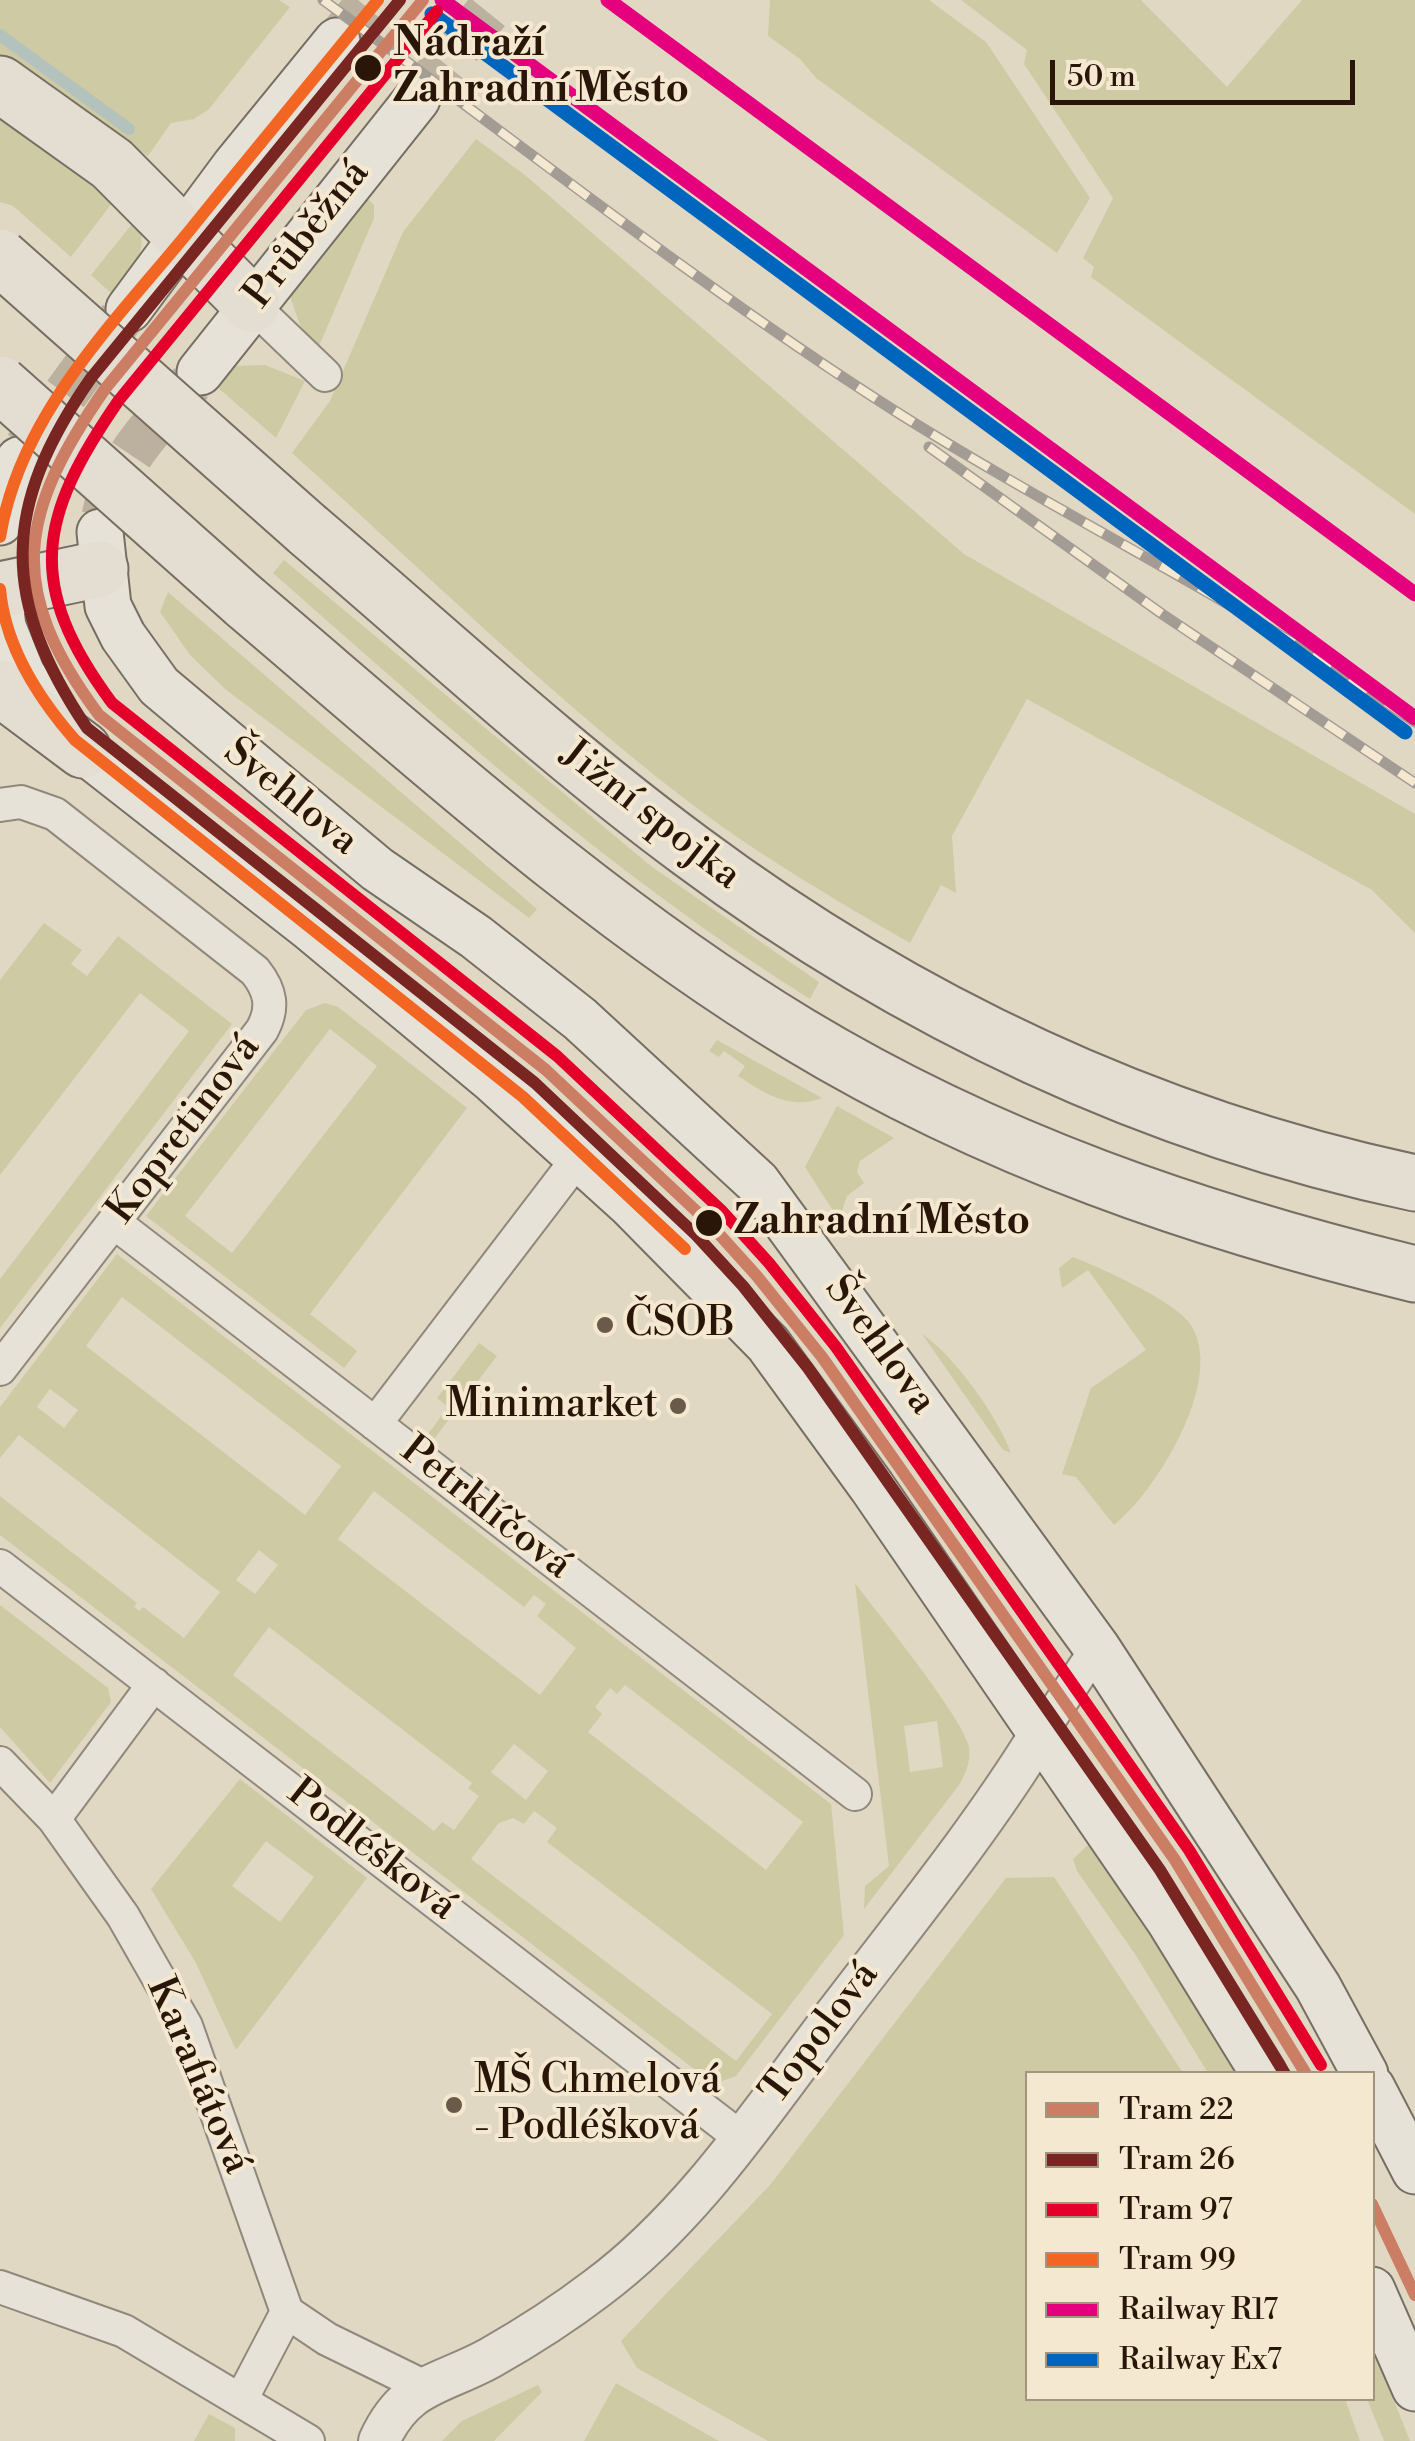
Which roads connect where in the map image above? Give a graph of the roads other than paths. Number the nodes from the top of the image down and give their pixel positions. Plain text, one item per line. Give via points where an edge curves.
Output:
1 (337, 41) tunnel mouth
2 (0, 84) edge
3 (417, 99) tunnel mouth
4 (182, 236) junction
5 (0, 257) edge
6 (252, 305) junction
7 (128, 309) tunnel mouth
8 (200, 372) tunnel mouth
9 (325, 376) dead end
10 (0, 384) edge
11 (19, 460) tunnel mouth
12 (0, 522) edge
13 (100, 551) joint
14 (0, 590) edge
15 (0, 603) edge
16 (0, 688) edge
17 (83, 750) junction
18 (11, 804) edge
19 (580, 1157) junction
20 (1415, 1183) edge
21 (115, 1223) junction
22 (1415, 1274) edge
23 (0, 1369) edge
24 (375, 1424) junction
25 (0, 1566) edge
26 (1097, 1648) junction
27 (154, 1684) junction
28 (1040, 1734) junction
29 (0, 1764) edge
30 (855, 1794) dead end
31 (54, 1819) junction
32 (1262, 2071) edge
33 (1363, 2071) edge
34 (1375, 2094) edge
35 (741, 2138) junction
36 (1415, 2171) edge
37 (0, 2287) edge
38 (1375, 2297) edge
39 (287, 2312) junction
40 (424, 2386) junction
41 (1415, 2388) edge
42 (242, 2400) junction
43 (308, 2441) edge
44 (379, 2441) edge

1 - 4 main road
2 - 4 highway via 112,164
3 - 6 main road, Průběžná
4 - 6 highway
4 - 7 main road
5 - 20 highway, Jižní spojka, bridge via 607,786 846,958 984,1034 1136,1100
6 - 8 main road, Průběžná
6 - 9 street
10 - 22 highway, bridge via 245,602 637,926 799,1035 916,1100 1098,1180 1226,1224
11 - 12 main road
13 - 14 highway
13 - 26 main road, Švehlova via 108,606 123,636 182,710 377,869 580,1019 756,1182
15 - 17 main road via 2,627 22,674
16 - 17 highway
17 - 19 main road via 309,927
18 - 21 street, Kopretinová via 39,806 69,826 244,962 268,991 271,1009 262,1030
19 - 24 street
19 - 28 main road via 792,1373
21 - 23 street, Kopretinová
21 - 24 street, Petrklíčová
24 - 30 street, Petrklíčová
25 - 27 street, Podléšková
26 - 28 street
26 - 33 main road, Švehlova via 1318,1987
27 - 31 street
27 - 35 street, Podléšková
28 - 32 main road via 1169,1920
28 - 35 street, Topolová via 990,1811
29 - 31 street, Karafiátová
31 - 39 street, Karafiátová via 123,1916 186,2026
34 - 36 main road
35 - 40 street, Topolová via 684,2208 603,2284 486,2360
37 - 42 street via 124,2331
38 - 41 main road
39 - 40 street
39 - 42 street
40 - 44 street, Topolová via 398,2408
42 - 43 street

